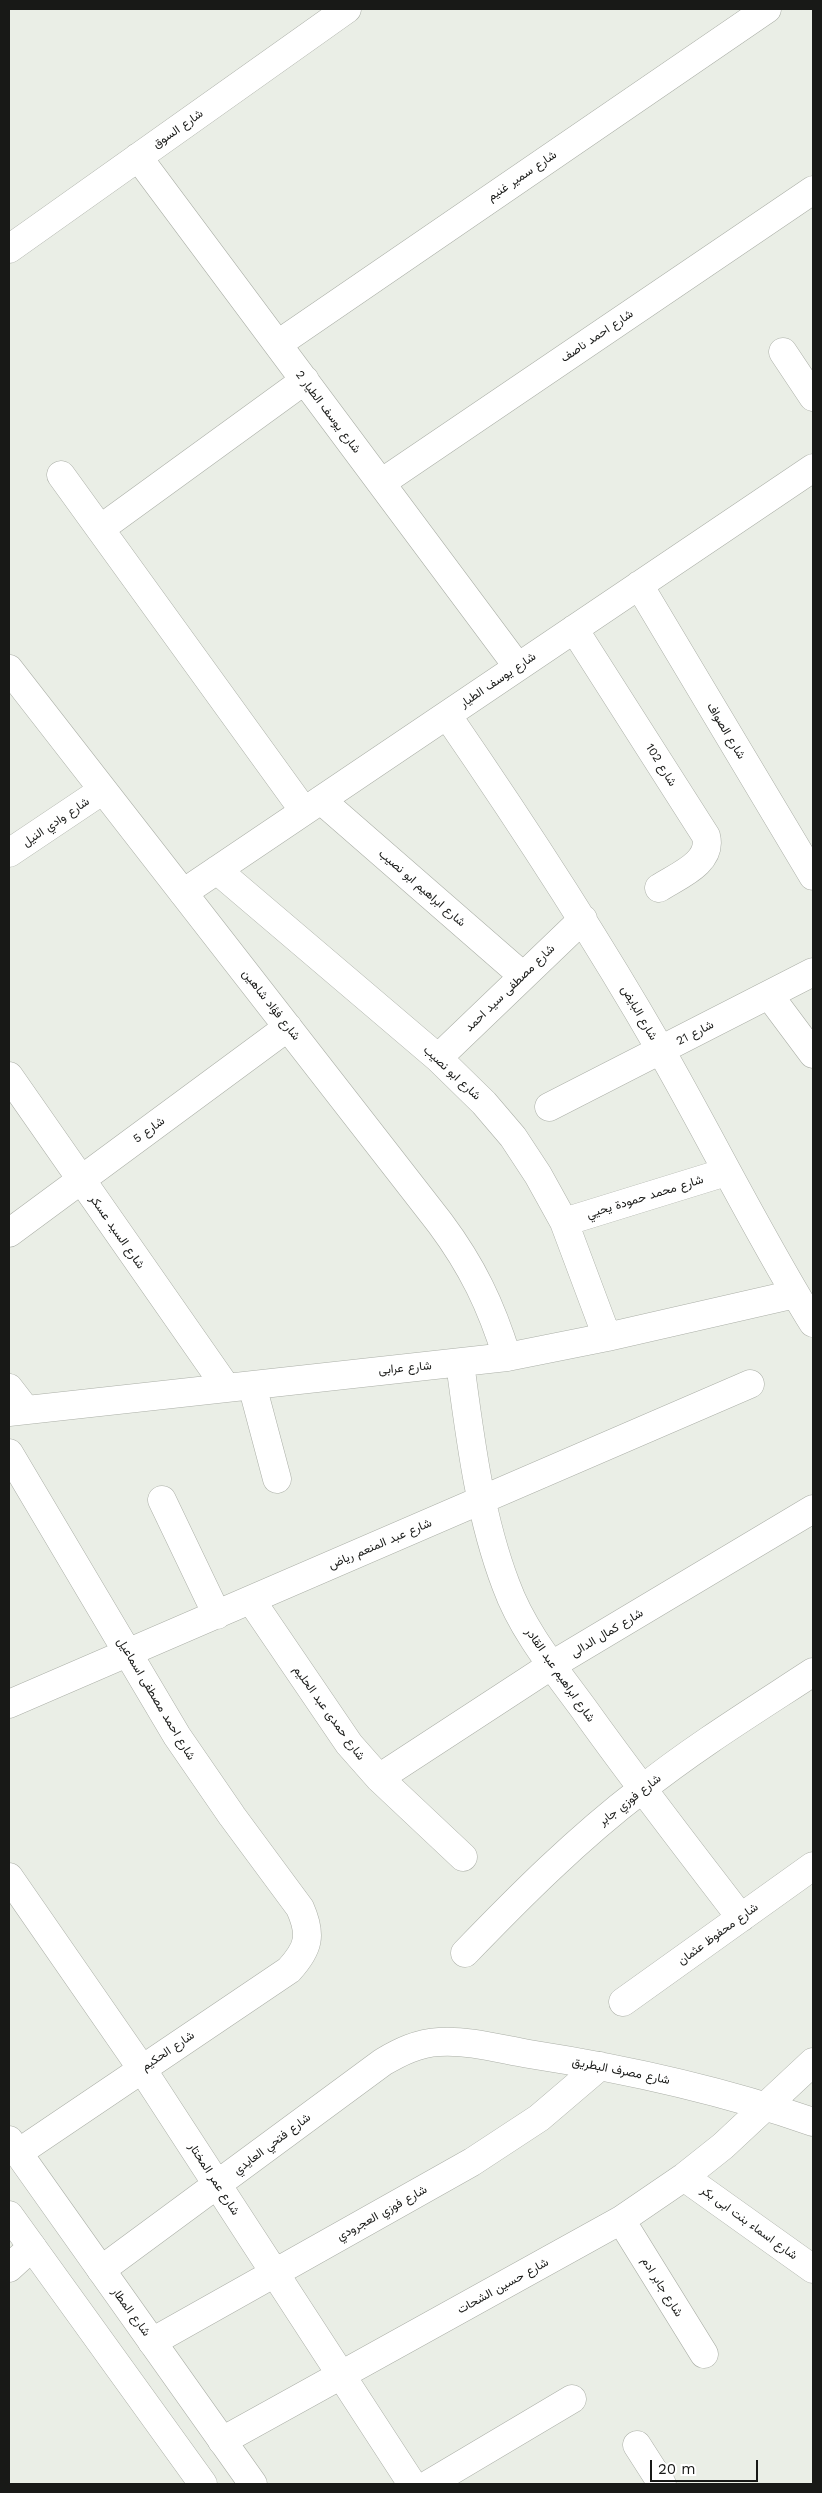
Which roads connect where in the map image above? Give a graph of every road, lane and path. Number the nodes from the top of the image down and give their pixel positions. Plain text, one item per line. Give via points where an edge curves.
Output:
1 (346, 9) edge
2 (749, 14) edge
3 (138, 157) junction
4 (813, 190) edge
5 (9, 249) edge
6 (278, 344) junction
7 (783, 352) dead end
8 (304, 380) junction
9 (813, 397) edge
10 (813, 468) edge
11 (61, 475) dead end
12 (380, 483) junction
13 (100, 529) junction
14 (639, 585) junction
15 (574, 629) junction
16 (518, 667) junction
17 (9, 669) edge
18 (447, 715) junction
19 (103, 790) junction
20 (313, 806) junction
21 (9, 854) edge
22 (217, 870) junction
23 (813, 876) edge
24 (658, 888) dead end
25 (183, 893) junction
26 (583, 919) junction
27 (813, 972) edge
28 (523, 976) junction
29 (770, 995) junction
30 (288, 1027) junction
31 (661, 1051) junction
32 (813, 1054) edge
33 (438, 1058) junction
34 (9, 1076) edge
35 (549, 1107) dead end
36 (726, 1172) junction
37 (81, 1180) junction
38 (564, 1222) junction
39 (9, 1233) edge
40 (796, 1294) junction
41 (813, 1323) edge
42 (607, 1337) junction
43 (507, 1357) junction
44 (460, 1362) junction
45 (750, 1384) dead end
46 (252, 1385) junction
47 (226, 1387) junction
48 (9, 1388) edge
49 (17, 1411) edge
50 (9, 1453) edge
51 (277, 1479) dead end
52 (162, 1500) dead end
53 (482, 1500) junction
54 (813, 1509) edge
55 (251, 1600) junction
56 (217, 1615) junction
57 (128, 1653) junction
58 (552, 1666) junction
59 (813, 1672) edge
60 (9, 1704) edge
61 (379, 1778) junction
62 (641, 1789) junction
63 (463, 1857) dead end
64 (813, 1866) edge
65 (9, 1877) edge
66 (741, 1918) junction
67 (308, 1941) joint
68 (466, 1953) dead end
69 (623, 2002) dead end
70 (424, 2044) joint
71 (813, 2062) edge
72 (600, 2066) junction
73 (142, 2068) junction
74 (766, 2106) junction
75 (813, 2122) edge
76 (13, 2146) edge
77 (684, 2177) junction
78 (218, 2185) junction
79 (9, 2215) edge
80 (621, 2220) junction
81 (32, 2247) junction
82 (9, 2268) edge
83 (813, 2269) edge
84 (101, 2270) junction
85 (275, 2273) junction
86 (152, 2342) junction
87 (704, 2354) dead end
88 (342, 2375) junction
89 (572, 2399) dead end
90 (222, 2441) junction
91 (637, 2446) dead end
92 (203, 2484) edge
93 (253, 2484) edge
94 (412, 2484) edge
95 (429, 2484) edge
96 (662, 2484) edge

1 - 3 street, شارع السوق
2 - 6 street, شارع سمير غنيم
3 - 5 street, شارع السوق
3 - 6 street, شارع يوسف الطيار 2
4 - 12 street, شارع احمد ناصف
6 - 8 street, شارع يوسف الطيار 2
7 - 9 street
8 - 12 street, شارع يوسف الطيار 2
8 - 13 street
10 - 14 street, شارع يوسف الطيار
11 - 13 street, شارع ابراهيم ابو نصيب
12 - 16 street, شارع يوسف الطيار 2
13 - 20 street, شارع ابراهيم ابو نصيب
14 - 15 street, شارع يوسف الطيار
14 - 23 street, شارع الصواف
15 - 16 street, شارع يوسف الطيار
15 - 24 street, شارع 102 via 706,836 707,850 699,862
16 - 18 street, شارع يوسف الطيار
17 - 19 street, شارع فؤاد شاهين
18 - 20 street, شارع يوسف الطيار
18 - 26 street, شارع البايض
19 - 21 street, شارع وادي النيل
19 - 25 street, شارع فؤاد شاهين
20 - 22 street, شارع يوسف الطيار
20 - 28 street, شارع ابراهيم ابو نصيب
22 - 25 street, شارع يوسف الطيار
22 - 33 street, شارع ابو نصيب
25 - 30 street, شارع فؤاد شاهين
26 - 28 street, شارع مصطفى سيد احمد
26 - 31 street, شارع البايض
27 - 29 street, شارع 21
28 - 33 street, شارع مصطفى سيد احمد
29 - 31 street, شارع 21
29 - 32 street
30 - 37 street, شارع 5
30 - 43 street, شارع فؤاد شاهين via 462,1253 481,1286
31 - 35 street, شارع 21
31 - 36 street, شارع البايض
33 - 38 street, شارع ابو نصيب via 484,1102 513,1137
34 - 37 street, شارع السيد عسكر
36 - 38 street, شارع محمد حمودة يحيي
36 - 40 street, شارع البايض
37 - 39 street, شارع 5
37 - 47 street, شارع السيد عسكر
38 - 42 street, شارع ابو نصيب
40 - 41 street, شارع البايض
40 - 42 street, شارع عرابى
42 - 43 street, شارع عرابى
43 - 44 street, شارع عرابى
44 - 46 street, شارع عرابى
44 - 53 street, شارع ابراهيم عبد القادر
45 - 53 street, شارع عبد المنعم رياض
46 - 47 street, شارع عرابى
46 - 51 street
47 - 49 street, شارع عرابى
48 - 49 street
50 - 57 street, شارع احمد مصطفى اسماعيل
52 - 56 street
53 - 55 street, شارع عبد المنعم رياض
53 - 58 street, شارع ابراهيم عبد القادر via 506,1586 529,1632
54 - 58 street, شارع كمال الدالى
55 - 56 street, شارع عبد المنعم رياض
55 - 61 street, شارع حمدى عبد الحليم via 349,1744
56 - 57 street, شارع عبد المنعم رياض
57 - 60 street, شارع عبد المنعم رياض
57 - 67 street, شارع احمد مصطفى اسماعيل via 204,1776 300,1908 307,1924
58 - 61 street, شارع كمال الدالى
58 - 62 street, شارع ابراهيم عبد القادر
59 - 62 street, شارع فوزي جابر
61 - 63 street, شارع حمدى عبد الحليم
62 - 66 street, شارع ابراهيم عبد القادر
62 - 68 street, شارع فوزي جابر via 548,1869
64 - 66 street, شارع محفوظ عثمان
65 - 73 street, شارع عمر المختار
66 - 69 street, شارع محفوظ عثمان
67 - 73 street, شارع الحكيم via 300,1958 289,1970
70 - 72 street, شارع مصرف البطريق via 454,2042
70 - 78 street, شارع فتحي العايدي via 383,2062
71 - 74 street, شارع حسين الشحات
72 - 74 street, شارع مصرف البطريق via 684,2083
72 - 85 street, شارع فوزي العجرودي via 506,2141
73 - 76 street, شارع الحكيم
73 - 78 street, شارع عمر المختار
74 - 75 street, شارع مصرف البطريق
74 - 77 street, شارع حسين الشحات
76 - 84 street, شارع المطار
77 - 80 street, شارع حسين الشحات
77 - 83 street, شارع اسماء بنت ابى بكر
78 - 84 street, شارع فتحي العايدي
78 - 85 street, شارع عمر المختار
79 - 81 street
80 - 87 street, شارع جابر ادم
80 - 88 street, شارع حسين الشحات
81 - 82 street
81 - 92 street
84 - 86 street, شارع المطار
85 - 86 street, شارع فوزي العجرودي
85 - 88 street, شارع عمر المختار
86 - 90 street, شارع المطار
88 - 90 street, شارع حسين الشحات
88 - 94 street, شارع عمر المختار
89 - 95 street
90 - 93 street, شارع المطار
91 - 96 street

